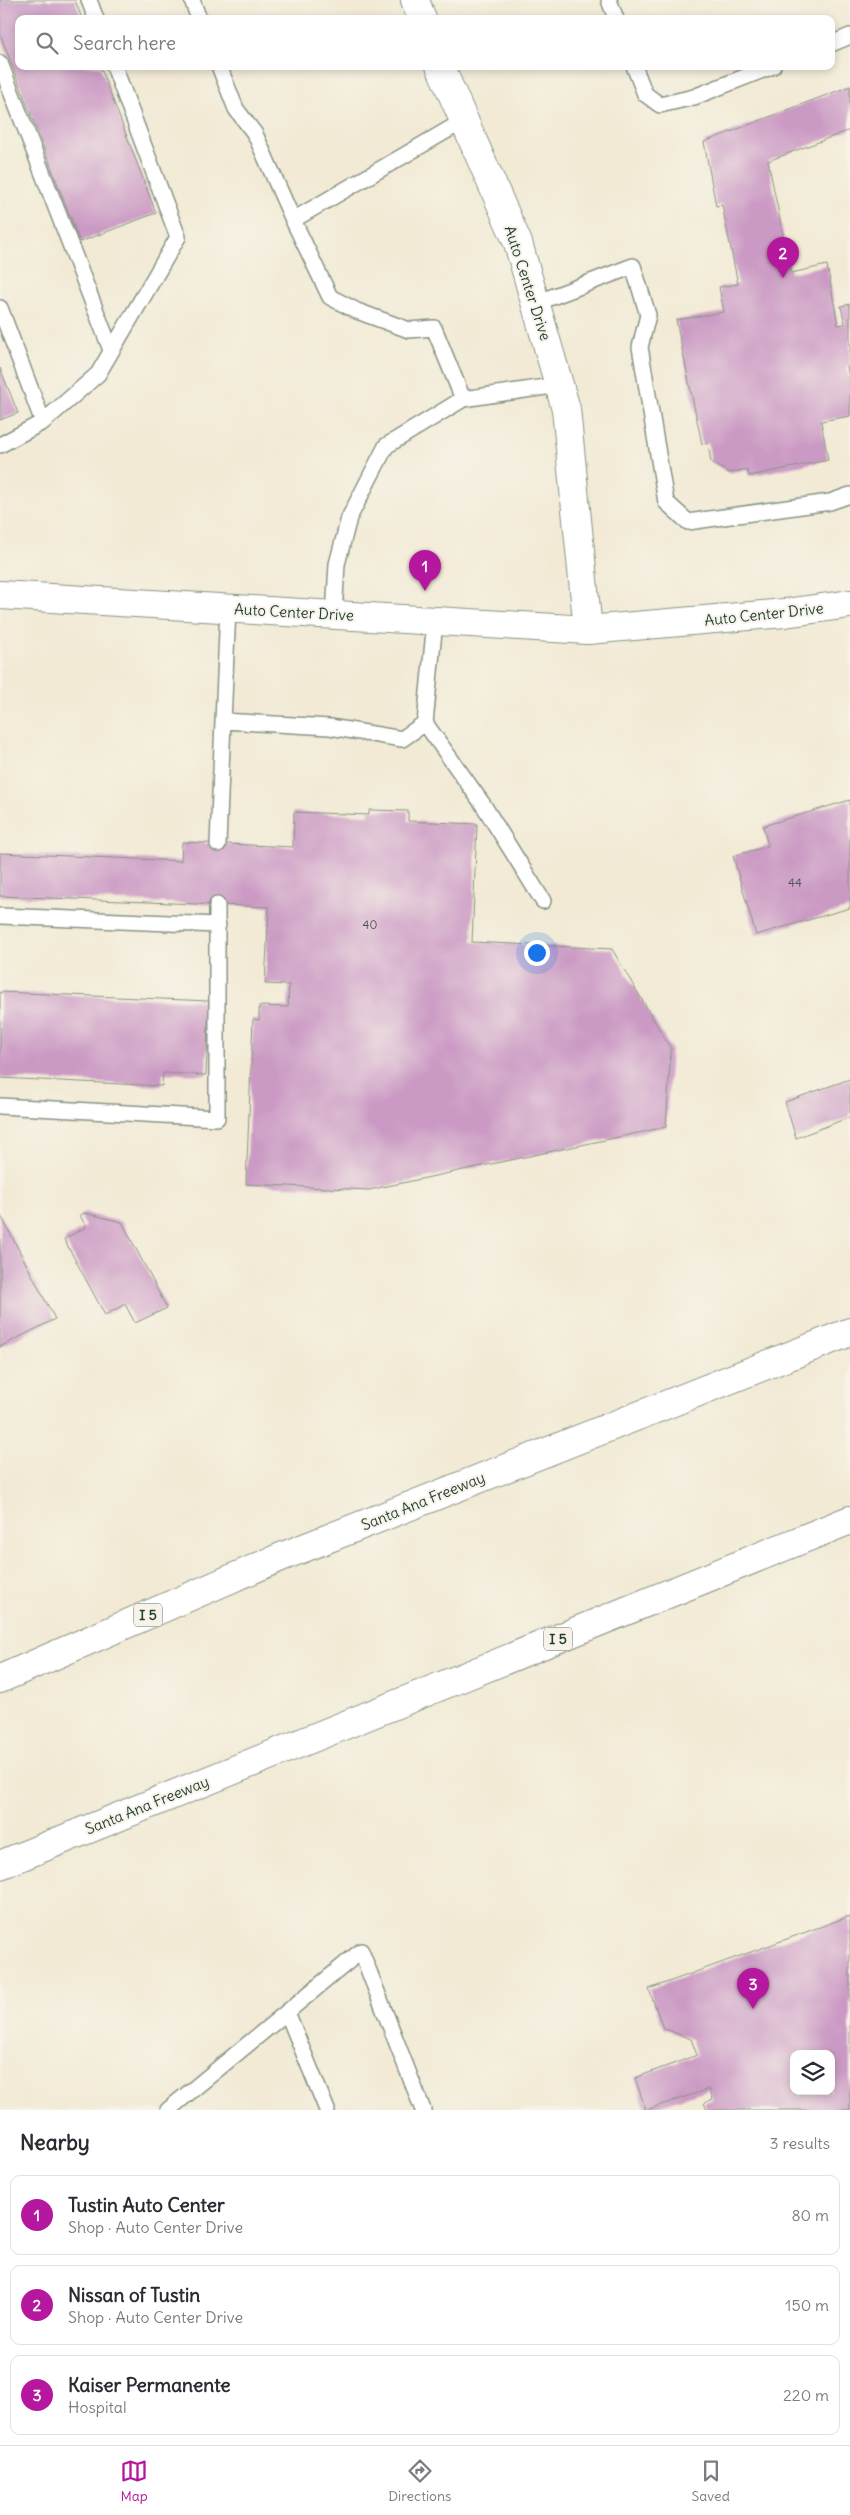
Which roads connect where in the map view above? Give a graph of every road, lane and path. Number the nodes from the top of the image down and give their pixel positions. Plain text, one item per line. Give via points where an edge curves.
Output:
1 (89, 0) edge
2 (192, 0) edge
3 (415, 0) edge
4 (609, 0) edge
5 (95, 15) edge
6 (198, 15) edge
7 (421, 15) edge
8 (615, 15) edge
9 (850, 36) edge
10 (835, 42) edge
11 (0, 63) edge
12 (116, 70) edge
13 (221, 70) edge
14 (442, 70) edge
15 (636, 70) edge
16 (763, 70) edge
17 (464, 120) junction
18 (293, 220) junction
19 (536, 303) junction
20 (0, 308) edge
21 (111, 350) junction
22 (559, 385) junction
23 (463, 399) junction
24 (44, 422) junction
25 (0, 445) edge
26 (850, 496) edge
27 (0, 595) edge
28 (850, 604) edge
29 (228, 608) junction
30 (334, 615) junction
31 (435, 621) junction
32 (588, 630) junction
33 (223, 721) junction
34 (425, 724) junction
35 (218, 844) dead end
36 (543, 901) dead end
37 (217, 905) dead end
38 (0, 916) edge
39 (218, 925) junction
40 (0, 1106) edge
41 (850, 1332) edge
42 (850, 1520) edge
43 (5, 1675) edge
44 (0, 1865) edge
45 (287, 2012) junction
46 (168, 2110) edge
47 (327, 2110) edge
48 (423, 2110) edge

1 - 5 lane
2 - 6 lane
3 - 7 main road
4 - 8 lane
9 - 10 lane
11 - 21 lane
12 - 21 lane via 178,236
13 - 18 lane via 236,109 255,134
14 - 17 main road, Auto Center Drive
15 - 16 lane via 645,94 660,105 694,97
17 - 18 lane
17 - 19 main road, Auto Center Drive via 518,243
18 - 23 lane via 330,297 357,311 409,330 434,328
19 - 22 main road, Auto Center Drive
19 - 26 lane via 634,266 648,315 640,347 666,502 688,522 830,502
20 - 24 lane
21 - 24 lane via 98,374
22 - 23 lane
22 - 32 main road, Auto Center Drive via 566,409
23 - 30 lane via 386,446 349,518 337,564
24 - 25 lane
27 - 29 main road, Auto Center Drive
28 - 32 main road, Auto Center Drive via 786,614
29 - 30 main road, Auto Center Drive
29 - 33 lane
30 - 31 main road, Auto Center Drive
31 - 32 main road, Auto Center Drive
31 - 34 lane
33 - 34 lane via 330,726 402,739
33 - 35 lane
34 - 36 lane via 482,803
37 - 39 lane
38 - 39 lane
39 - 40 lane via 217,1118
41 - 43 main road, Santa Ana Freeway / I 5 via 281,1557
42 - 44 main road, Santa Ana Freeway / I 5
45 - 46 lane
45 - 47 lane
45 - 48 lane via 362,1952

